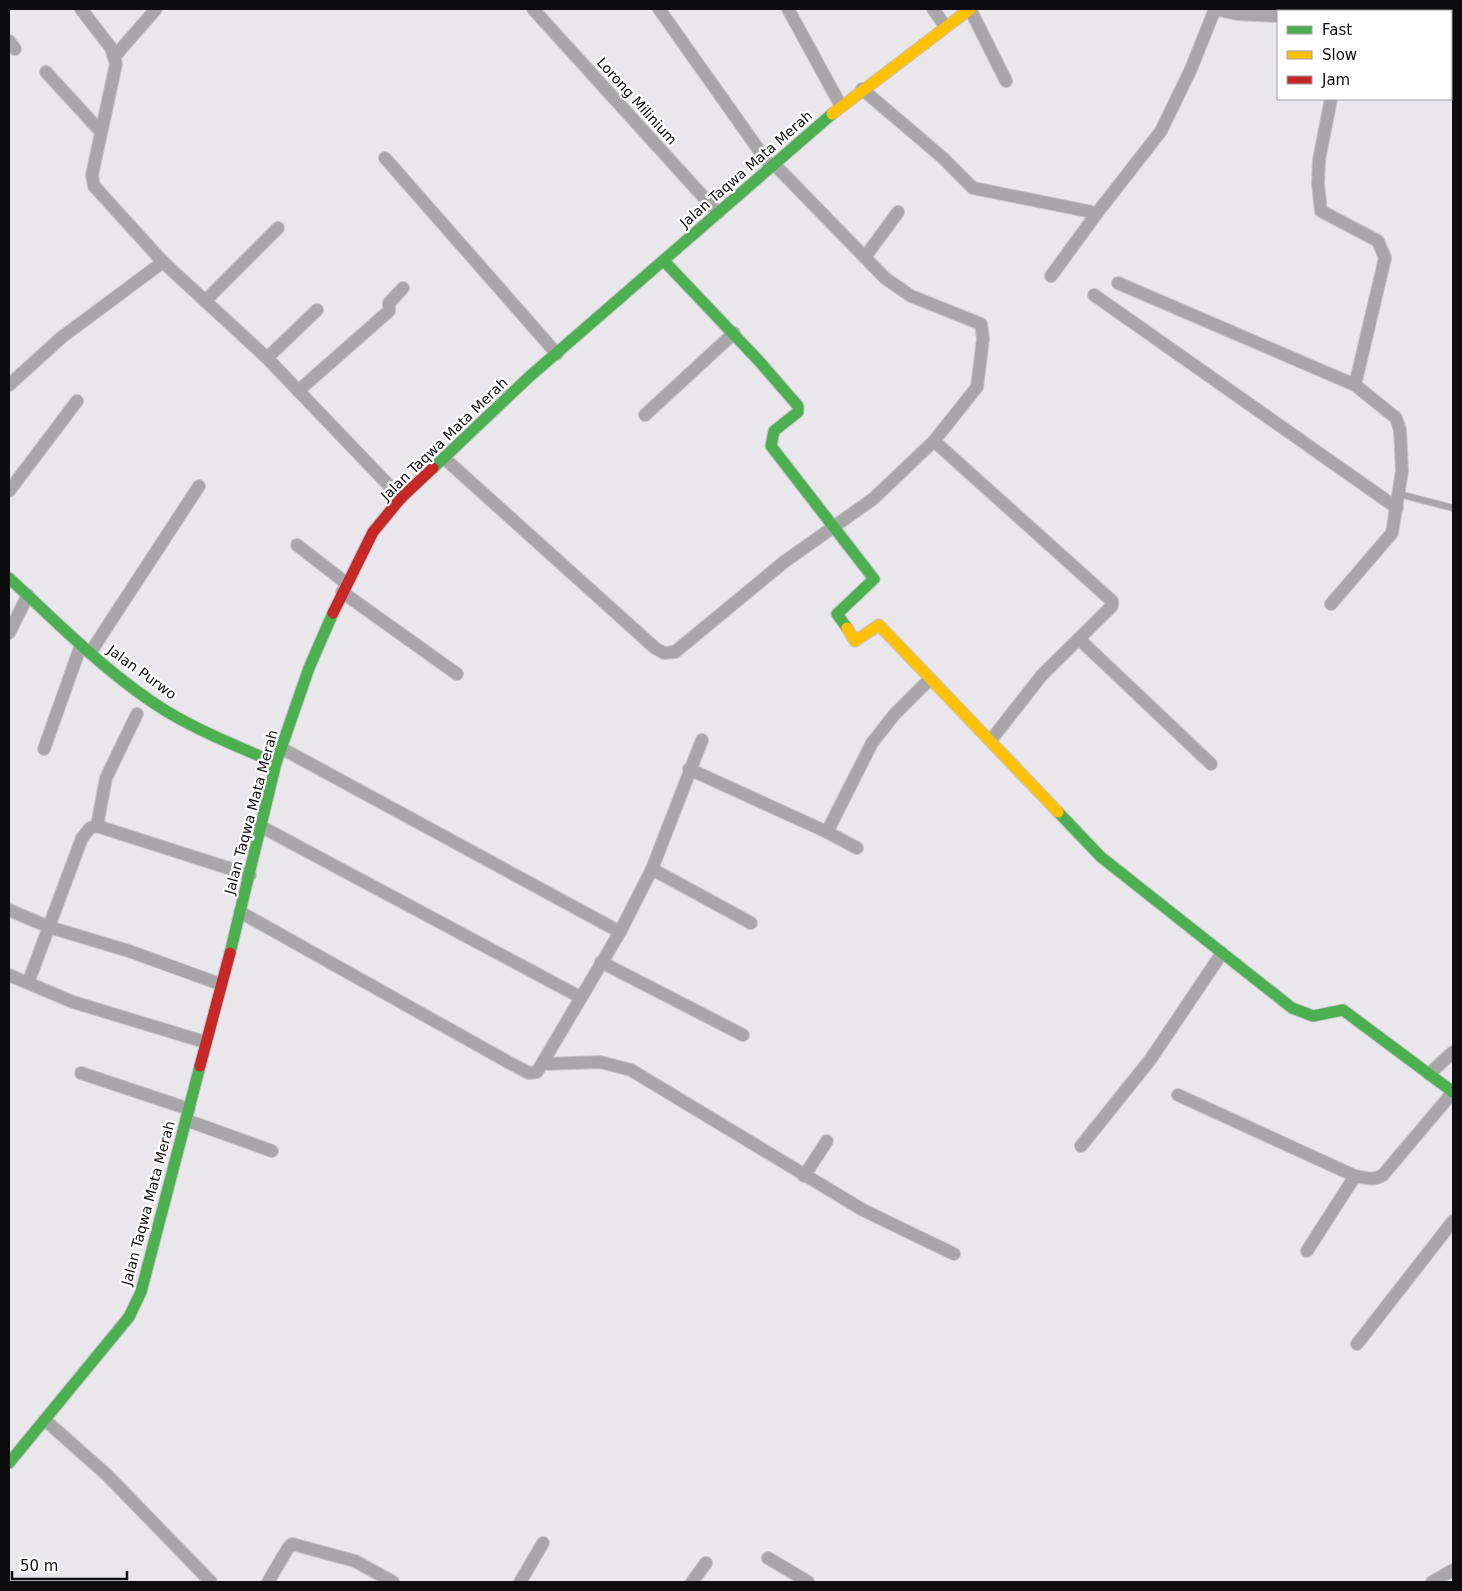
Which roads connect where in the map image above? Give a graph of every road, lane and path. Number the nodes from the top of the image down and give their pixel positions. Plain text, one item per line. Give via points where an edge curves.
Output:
1 (81, 9) edge
2 (156, 9) edge
3 (533, 9) edge
4 (660, 9) edge
5 (788, 9) edge
6 (933, 9) edge
7 (970, 9) edge
8 (1215, 9) edge
9 (1230, 10) edge
10 (1277, 16) edge
11 (945, 26) junction
12 (115, 56) junction
13 (46, 72) dead end
14 (1006, 81) dead end
15 (862, 90) junction
16 (1331, 100) edge
17 (841, 106) junction
18 (101, 132) junction
19 (385, 158) dead end
20 (773, 166) junction
21 (898, 212) dead end
22 (718, 213) junction
23 (1097, 213) junction
24 (278, 228) dead end
25 (865, 256) junction
26 (664, 261) junction
27 (163, 262) junction
28 (1051, 276) dead end
29 (1118, 283) dead end
30 (403, 288) dead end
31 (1094, 295) dead end
32 (205, 301) junction
33 (317, 310) dead end
34 (734, 333) junction
35 (557, 354) junction
36 (267, 358) junction
37 (9, 385) edge
38 (1355, 385) junction
39 (298, 391) junction
40 (77, 401) dead end
41 (645, 415) dead end
42 (934, 441) junction
43 (444, 458) junction
44 (199, 486) dead end
45 (9, 491) edge
46 (1398, 494) junction
47 (402, 498) junction
48 (1396, 508) junction
49 (1453, 508) edge
50 (833, 527) junction
51 (297, 546) dead end
52 (9, 578) edge
53 (344, 587) junction
54 (28, 595) junction
55 (1331, 604) dead end
56 (9, 633) edge
57 (1079, 639) junction
58 (86, 649) junction
59 (457, 674) dead end
60 (929, 680) junction
61 (137, 714) dead end
62 (702, 740) dead end
63 (991, 740) junction
64 (281, 748) junction
65 (44, 750) dead end
66 (276, 763) junction
67 (1211, 764) dead end
68 (689, 769) junction
69 (97, 826) junction
70 (260, 826) junction
71 (827, 832) junction
72 (857, 848) dead end
73 (652, 869) junction
74 (250, 875) junction
75 (9, 910) edge
76 (240, 912) junction
77 (751, 923) dead end
78 (49, 927) junction
79 (620, 932) junction
80 (1220, 951) junction
81 (601, 962) junction
82 (9, 975) edge
83 (28, 983) junction
84 (220, 984) junction
85 (580, 997) junction
86 (743, 1035) dead end
87 (205, 1042) junction
88 (1453, 1052) edge
89 (543, 1064) junction
90 (82, 1073) dead end
91 (1429, 1074) junction
92 (1453, 1092) edge
93 (1178, 1095) dead end
94 (188, 1114) junction
95 (828, 1141) dead end
96 (1080, 1146) dead end
97 (272, 1151) dead end
98 (804, 1176) junction
99 (1356, 1176) junction
100 (1453, 1221) edge
101 (1307, 1251) dead end
102 (954, 1254) dead end
103 (1357, 1344) dead end
104 (45, 1420) junction
105 (9, 1463) edge
106 (543, 1543) dead end
107 (768, 1558) dead end
108 (706, 1563) dead end
109 (1453, 1570) edge
110 (211, 1582) edge
111 (268, 1582) edge
112 (393, 1582) edge
113 (520, 1582) edge
114 (692, 1582) edge
115 (808, 1582) edge
116 (1432, 1582) edge

1 - 12 street
2 - 12 street
3 - 22 street, Lorong Milinium
4 - 20 street
5 - 17 street
6 - 11 street
7 - 11 street, Jalan Taqwa Mata Merah
7 - 14 street
8 - 9 street
8 - 23 street via 1161,131
9 - 10 street
11 - 15 street, Jalan Taqwa Mata Merah
12 - 18 street via 115,74
13 - 18 street
15 - 17 street, Jalan Taqwa Mata Merah
15 - 23 street via 943,158 973,188
16 - 38 street via 1319,160 1321,211 1378,241 1385,258
17 - 20 street, Jalan Taqwa Mata Merah
18 - 27 street via 92,175 94,186
19 - 35 street
20 - 22 street, Jalan Taqwa Mata Merah
20 - 25 street
21 - 25 street
22 - 26 street, Jalan Taqwa Mata Merah
23 - 28 street
24 - 32 street
25 - 42 street via 885,278 911,296 981,324 983,339 977,387
26 - 34 street
26 - 35 street, Jalan Taqwa Mata Merah
27 - 32 street
27 - 37 street via 62,337
29 - 38 street
30 - 39 street via 390,302 389,311
31 - 48 street
32 - 36 street
33 - 36 street
34 - 41 street
34 - 50 street via 798,406 798,412 774,431 771,446
35 - 43 street, Jalan Taqwa Mata Merah
36 - 39 street
38 - 46 street via 1396,418 1400,430 1402,471
39 - 47 street
40 - 45 street
42 - 50 street via 873,499
42 - 57 street via 1112,601 1112,606
43 - 47 street, Jalan Taqwa Mata Merah
43 - 50 street via 664,653 675,652 784,562
44 - 58 street
46 - 48 street
46 - 49 lane
47 - 53 street, Jalan Taqwa Mata Merah via 374,532
48 - 55 street via 1392,534
50 - 60 street via 874,579 837,614 855,641 880,625
51 - 53 street
52 - 54 street, Jalan Purwo
53 - 59 street
53 - 64 street, Jalan Taqwa Mata Merah via 309,668
54 - 56 street
54 - 58 street, Jalan Purwo
57 - 63 street via 1042,675
57 - 67 street
58 - 65 street
58 - 66 street, Jalan Purwo via 163,708 190,724
60 - 63 street
60 - 71 street via 872,742
61 - 69 street via 106,778
62 - 68 street
63 - 80 street via 1101,857
64 - 66 street, Jalan Taqwa Mata Merah
64 - 79 street
66 - 70 street, Jalan Taqwa Mata Merah
68 - 71 street
68 - 73 street
69 - 74 street
69 - 78 street via 90,828 82,838
70 - 74 street, Jalan Taqwa Mata Merah
70 - 85 street
71 - 72 street
73 - 77 street
73 - 79 street
74 - 76 street, Jalan Taqwa Mata Merah
75 - 78 street
76 - 84 street, Jalan Taqwa Mata Merah
76 - 89 street via 528,1073 537,1072
78 - 83 street
78 - 84 street via 129,951
79 - 81 street
80 - 91 street via 1292,1008 1313,1016 1343,1010
80 - 96 street via 1150,1060
81 - 85 street
81 - 86 street
82 - 83 street
83 - 87 street via 73,1002
84 - 87 street, Jalan Taqwa Mata Merah
85 - 89 street
87 - 94 street, Jalan Taqwa Mata Merah
88 - 91 street
89 - 98 street via 600,1062 631,1070
90 - 94 street
91 - 92 street
92 - 99 street via 1383,1174 1376,1179
93 - 99 street
94 - 97 street
94 - 104 street, Jalan Taqwa Mata Merah via 140,1292 129,1317
95 - 98 street
98 - 102 street via 863,1210
99 - 101 street
100 - 103 street
104 - 105 street, Jalan Taqwa Mata Merah
104 - 110 street via 107,1475
106 - 113 street
107 - 115 street
108 - 114 street
109 - 116 street
111 - 112 street via 292,1544 355,1560

